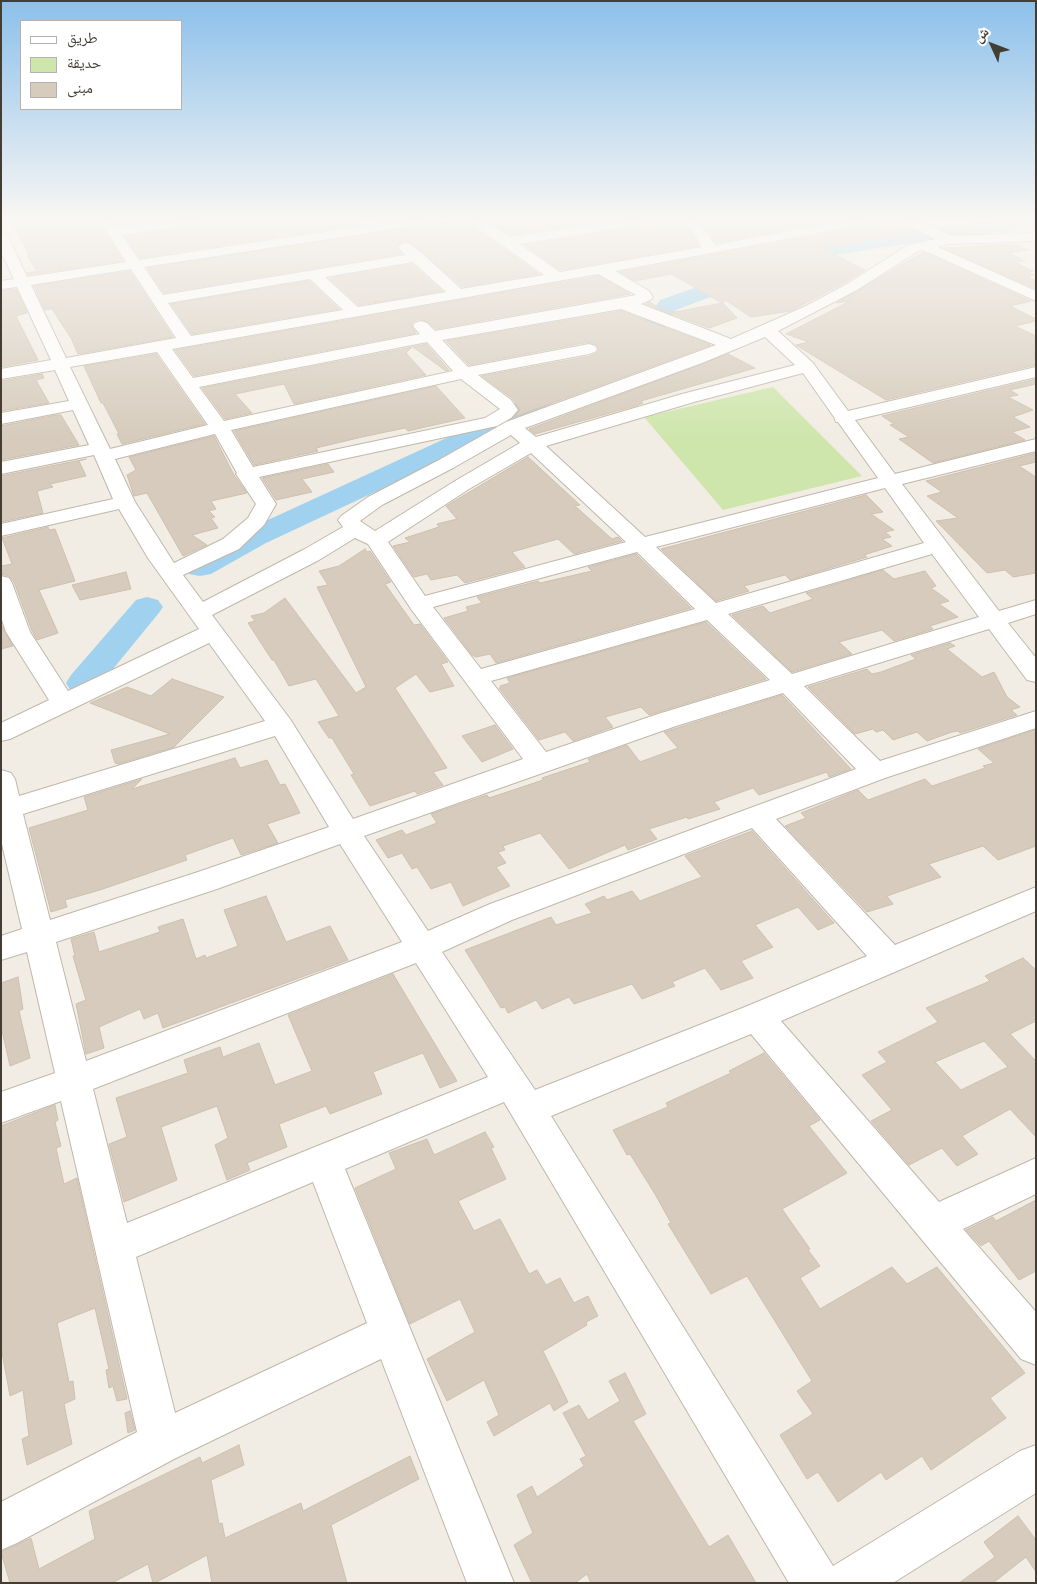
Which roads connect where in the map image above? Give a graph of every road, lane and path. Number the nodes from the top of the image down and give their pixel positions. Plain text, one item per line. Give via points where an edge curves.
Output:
1 (27, 293) edge
2 (153, 293) edge
3 (200, 293) edge
4 (333, 293) edge
5 (464, 293) edge
6 (642, 293) edge
7 (840, 293) edge
8 (458, 294) joint
9 (158, 300) junction
10 (398, 304) junction
11 (621, 304) junction
12 (354, 312) junction
13 (767, 330) junction
14 (433, 337) junction
15 (186, 341) junction
16 (731, 345) junction
17 (161, 346) junction
18 (588, 349) dead end
19 (60, 363) junction
20 (807, 367) junction
21 (1036, 372) edge
22 (464, 373) junction
23 (1, 374) edge
24 (1017, 376) junction
25 (187, 384) junction
26 (1036, 387) edge
27 (79, 404) junction
28 (1, 418) edge
29 (842, 418) junction
30 (512, 426) junction
31 (220, 428) junction
32 (533, 444) junction
33 (1036, 445) edge
34 (101, 452) junction
35 (1, 468) edge
36 (246, 474) junction
37 (890, 480) junction
38 (125, 502) junction
39 (355, 529) junction
40 (1, 530) edge
41 (376, 540) junction
42 (641, 545) junction
43 (937, 546) junction
44 (170, 573) junction
45 (3, 596) edge
46 (419, 604) junction
47 (1036, 607) edge
48 (709, 612) junction
49 (995, 621) junction
50 (205, 622) junction
51 (1036, 675) edge
52 (475, 678) junction
53 (788, 684) junction
54 (63, 703) junction
55 (1036, 719) edge
56 (281, 725) junction
57 (1, 733) edge
58 (540, 763) junction
59 (875, 772) junction
60 (5, 793) edge
61 (758, 817) junction
62 (346, 831) junction
63 (1036, 898) edge
64 (40, 935) junction
65 (423, 947) junction
66 (1, 948) edge
67 (890, 960) junction
68 (757, 1017) junction
69 (74, 1081) junction
70 (520, 1096) junction
71 (1, 1108) edge
72 (324, 1162) junction
73 (1036, 1175) edge
74 (933, 1224) junction
75 (115, 1247) junction
76 (391, 1333) junction
77 (1036, 1344) edge
78 (161, 1442) junction
79 (1036, 1467) edge
80 (1, 1527) edge
81 (492, 1583) edge
82 (816, 1583) edge
83 (850, 1583) edge

1 - 19 street
2 - 9 street
3 - 9 street
4 - 12 street
5 - 8 street
6 - 11 street via 645,297 640,300
7 - 13 street
8 - 10 street
9 - 15 street
10 - 12 street
10 - 14 street
11 - 14 street
11 - 16 street
12 - 15 street
13 - 16 street
13 - 20 street
14 - 22 street
14 - 25 street
15 - 17 street
16 - 30 street
17 - 19 street
17 - 25 street
18 - 22 street
19 - 23 street
19 - 27 street
20 - 29 street
20 - 32 street
21 - 24 street
22 - 31 street
22 - 36 street via 509,410 491,422
24 - 26 street
24 - 29 street
25 - 31 street
27 - 28 street
27 - 34 street
29 - 37 street
30 - 32 street
30 - 39 street via 375,501 348,520
31 - 34 street
31 - 36 street
32 - 41 street
32 - 42 street
33 - 37 street
34 - 35 street
34 - 38 street
36 - 44 street via 266,504 257,521 232,544
37 - 42 street
37 - 43 street
38 - 40 street
38 - 44 street
39 - 41 street
39 - 50 street
41 - 46 street
42 - 46 street
42 - 48 street
43 - 48 street
43 - 49 street
44 - 50 street
45 - 54 street via 18,632
46 - 52 street
47 - 49 street
48 - 52 street
48 - 53 street
49 - 51 street
49 - 53 street
50 - 54 street
50 - 56 street
52 - 58 street
53 - 58 street
53 - 59 street
54 - 57 street
55 - 59 street
56 - 60 street
56 - 62 street
58 - 62 street
59 - 61 street
60 - 64 street
61 - 65 street via 501,912
61 - 67 street
62 - 64 street
62 - 65 street
63 - 67 street
64 - 66 street
64 - 69 street
65 - 69 street
65 - 70 street
67 - 68 street
68 - 70 street
68 - 74 street
69 - 71 street
69 - 75 street
70 - 72 street
70 - 82 street
72 - 75 street
72 - 76 street
73 - 74 street
74 - 77 street
75 - 78 street
76 - 78 street
76 - 81 street
78 - 80 street
79 - 83 street

